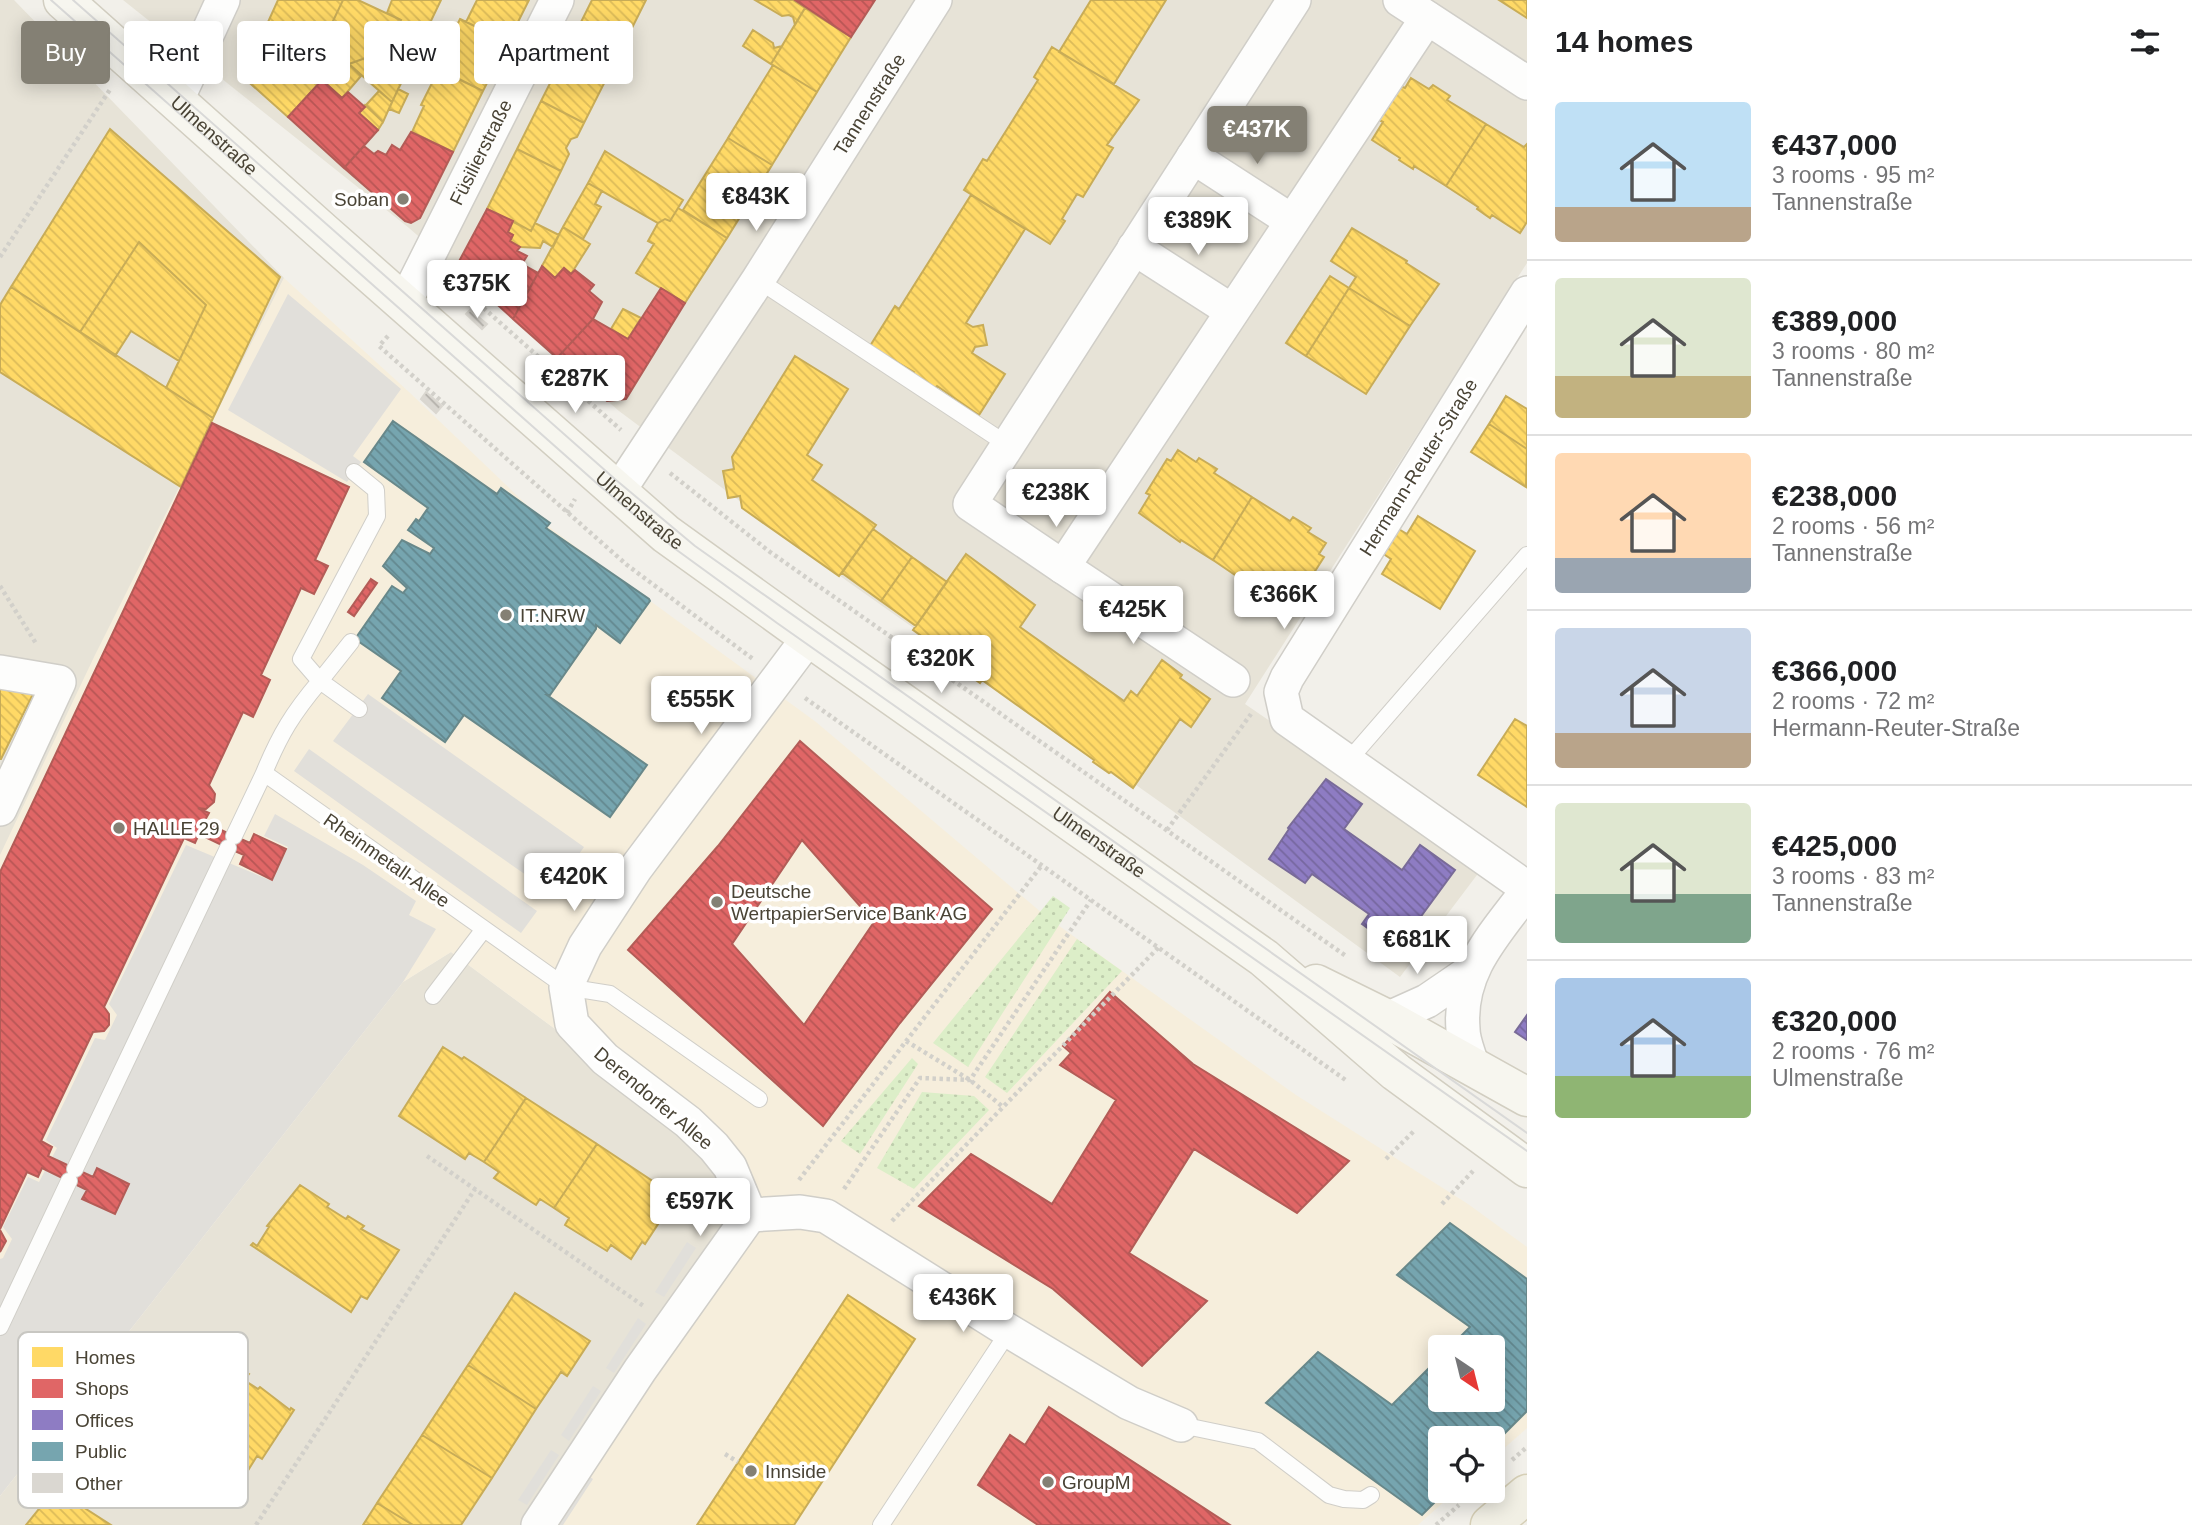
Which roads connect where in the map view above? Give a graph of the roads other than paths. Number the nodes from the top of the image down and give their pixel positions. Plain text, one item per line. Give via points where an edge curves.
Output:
1 (63, 0) edge
2 (223, 0) edge
3 (557, 0) edge
4 (935, 0) edge
5 (1294, 0) edge
6 (1400, 0) edge
7 (1427, 18) junction
8 (1527, 83) edge
9 (176, 102) junction
10 (1193, 156) junction
11 (1292, 221) junction
12 (1134, 248) junction
13 (758, 280) junction
14 (1527, 293) edge
15 (1232, 312) junction
16 (397, 320) junction
17 (1008, 445) junction
18 (354, 472) dead end
19 (618, 492) junction
20 (1527, 555) edge
21 (1063, 567) junction
22 (808, 637) junction
23 (351, 642) dead end
24 (0, 672) edge
25 (1233, 680) dead end
26 (320, 681) junction
27 (359, 709) dead end
28 (1348, 761) junction
29 (264, 773) junction
30 (0, 808) edge
31 (1527, 889) edge
32 (484, 929) junction
33 (1264, 958) junction
34 (1471, 971) junction
35 (566, 987) junction
36 (433, 996) dead end
37 (1387, 1019) junction
38 (1472, 1065) junction
39 (1527, 1097) edge
40 (759, 1099) dead end
41 (1527, 1168) edge
42 (750, 1215) junction
43 (0, 1327) edge
44 (1009, 1331) junction
45 (1181, 1425) joint
46 (1527, 1494) edge
47 (1371, 1495) dead end
48 (538, 1525) edge
49 (881, 1525) edge
50 (1490, 1525) edge

1 - 9 main road, Ulmenstraße
2 - 9 street
3 - 16 street, Füsilierstraße
4 - 13 street, Tannenstraße
5 - 10 street
6 - 7 street
7 - 8 street
7 - 11 street
9 - 16 main road, Ulmenstraße
10 - 11 street
10 - 12 street
11 - 15 street
12 - 15 street
12 - 17 street
13 - 17 lane
13 - 19 street, Tannenstraße
14 - 28 street, Hermann-Reuter-Straße via 1281,692 1287,719
15 - 21 street
16 - 19 main road, Ulmenstraße
17 - 21 street via 970,504
18 - 26 lane via 376,490 377,516 301,659
19 - 22 main road, Ulmenstraße via 666,534
20 - 28 lane
21 - 25 street
22 - 33 main road, Ulmenstraße
22 - 35 street via 636,867 585,946
23 - 26 lane
24 - 30 street via 59,682
26 - 27 lane
26 - 29 lane via 294,712
28 - 31 street, Hermann-Reuter-Straße
29 - 32 lane, Rheinmetall-Allee
29 - 43 lane
31 - 34 street
32 - 35 lane, Rheinmetall-Allee
32 - 36 lane
33 - 37 main road, Ulmenstraße
33 - 41 main road, Ulmenstraße via 1396,1072
34 - 37 street via 1427,1002
34 - 38 street via 1463,1003 1463,1031
35 - 40 lane via 610,994
35 - 42 street, Derendorfer Allee via 572,1024 605,1059 714,1147 730,1167
37 - 38 main road, Ulmenstraße
38 - 39 main road, Ulmenstraße
42 - 44 street via 813,1214
42 - 48 street
44 - 45 street via 1129,1403
44 - 49 lane
45 - 47 lane via 1258,1441 1329,1495 1363,1500
46 - 50 main road

